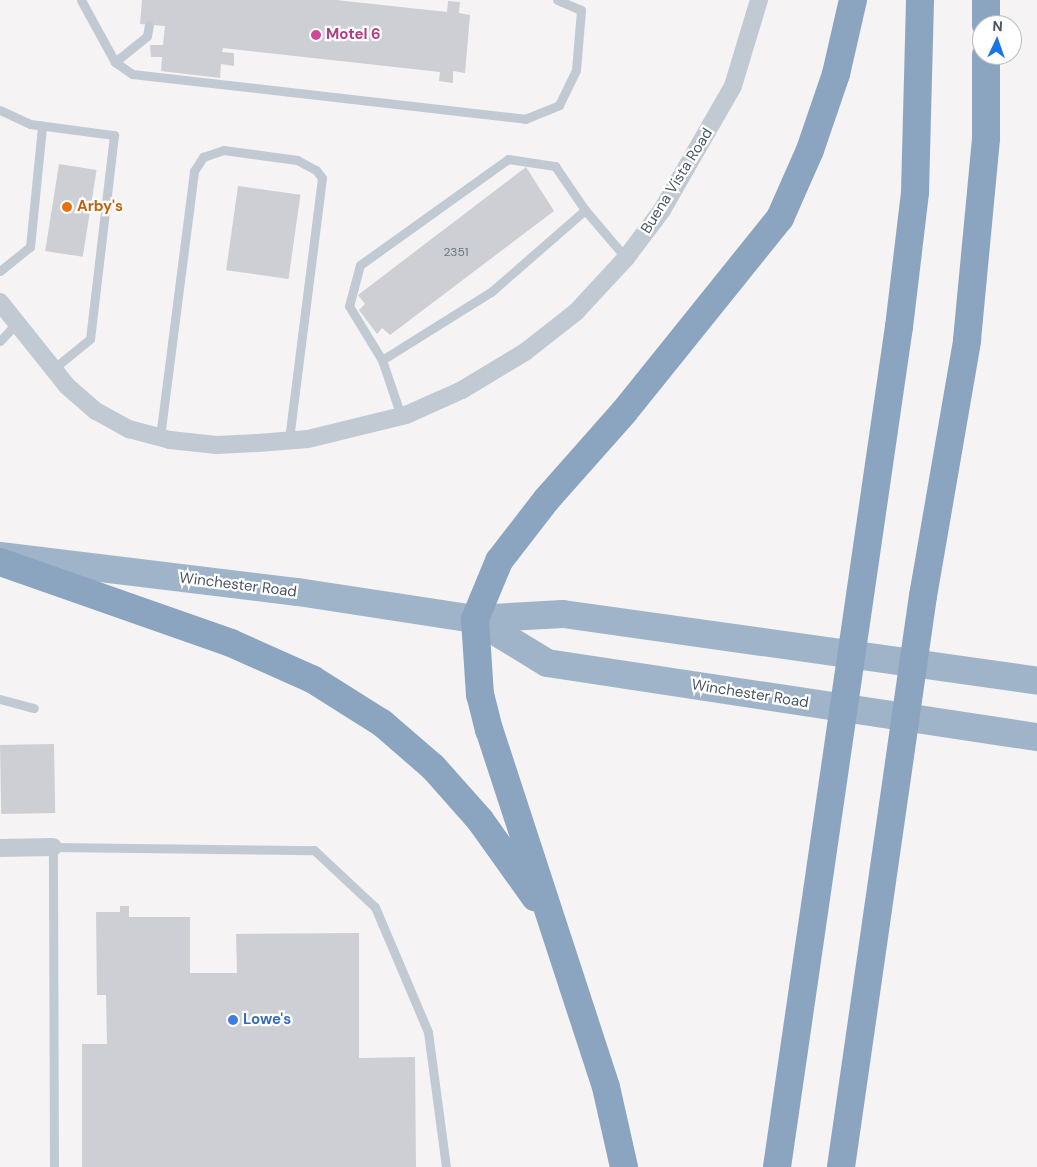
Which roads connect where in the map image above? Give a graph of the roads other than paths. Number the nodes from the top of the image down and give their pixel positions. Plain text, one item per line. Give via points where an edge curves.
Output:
1 (81, 0) edge
2 (558, 0) edge
3 (759, 0) edge
4 (853, 0) edge
5 (920, 0) edge
6 (986, 0) edge
7 (986, 15) edge
8 (149, 25) dead end
9 (115, 62) junction
10 (986, 65) edge
11 (0, 110) edge
12 (42, 126) junction
13 (585, 210) junction
14 (626, 258) junction
15 (0, 271) edge
16 (0, 302) edge
17 (16, 324) junction
18 (0, 341) edge
19 (382, 360) junction
20 (53, 370) junction
21 (401, 416) junction
22 (160, 437) junction
23 (288, 441) junction
24 (0, 556) edge
25 (0, 562) edge
26 (475, 619) junction
27 (1037, 681) edge
28 (0, 699) edge
29 (34, 708) dead end
30 (1037, 737) edge
31 (53, 847) junction
32 (0, 848) edge
33 (550, 920) junction
34 (54, 1167) edge
35 (446, 1167) edge
36 (624, 1167) edge
37 (777, 1167) edge
38 (841, 1167) edge

1 - 9 lane
2 - 9 lane via 581,10 576,70 559,105 525,119 132,74
3 - 14 street, Buena Vista Road via 733,86 662,210
4 - 26 highway via 836,74 810,150 780,218 499,561
5 - 37 highway via 915,192 900,327
6 - 7 highway
8 - 9 lane via 147,36
10 - 38 highway via 986,138 967,340 923,596
11 - 12 lane
12 - 15 lane via 30,247
12 - 20 lane via 114,135 90,339
13 - 14 lane
13 - 19 lane via 491,292
13 - 19 lane via 555,166 508,159 360,265 349,306
14 - 21 street, Buena Vista Road via 576,312 525,352 462,390
16 - 17 street, Buena Vista Road
17 - 18 lane
17 - 20 street, Buena Vista Road
19 - 21 lane
20 - 22 street, Buena Vista Road via 96,411 129,429
21 - 23 street, Buena Vista Road via 318,437
22 - 23 street, Buena Vista Road via 217,445
22 - 23 lane via 194,171 203,157 223,150 297,160 316,170 322,178
24 - 26 highway, Winchester Road via 288,591
25 - 33 highway via 231,643 312,679 382,723 433,767 480,820
26 - 27 highway, Winchester Road via 563,614
26 - 30 highway, Winchester Road via 547,663
26 - 33 highway via 480,695
28 - 29 lane
31 - 32 street
31 - 34 lane
31 - 35 lane via 314,850 375,907 428,1032
33 - 36 highway via 606,1087

